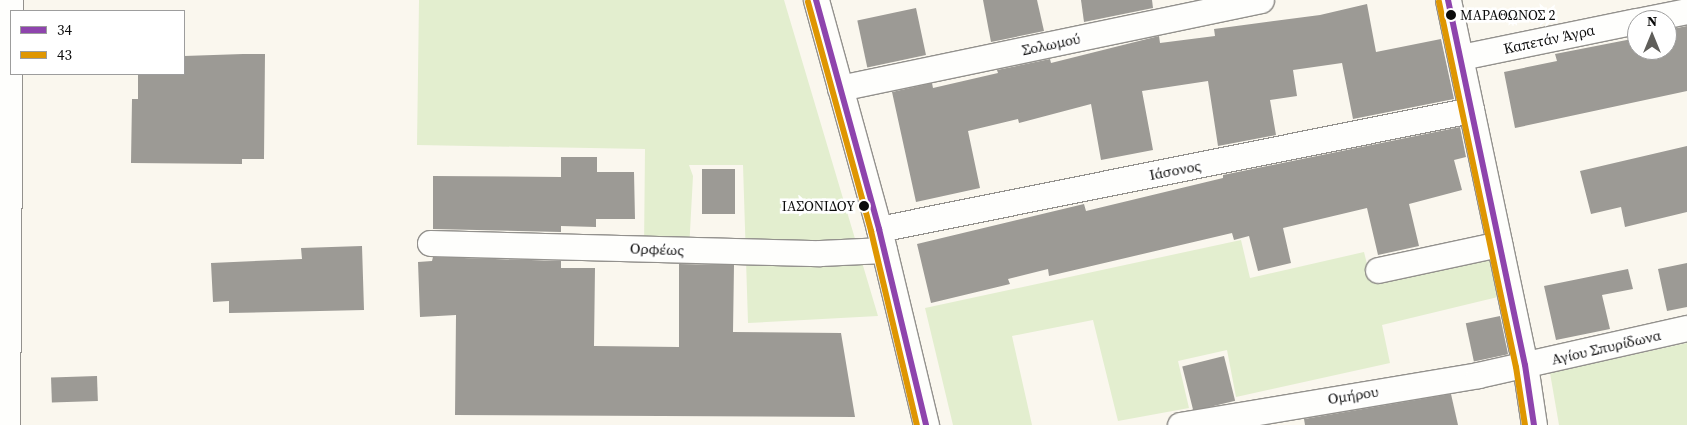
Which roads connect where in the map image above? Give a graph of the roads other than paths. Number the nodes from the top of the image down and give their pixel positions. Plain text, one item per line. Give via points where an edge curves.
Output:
1 (10, 0) edge
2 (816, 0) edge
3 (1261, 0) edge
4 (1448, 0) edge
5 (1627, 23) edge
6 (1461, 57) junction
7 (840, 88) junction
8 (1471, 110) junction
9 (881, 240) junction
10 (430, 244) dead end
11 (1499, 244) junction
12 (1378, 270) dead end
13 (1687, 328) edge
14 (1525, 365) junction
15 (7, 425) edge
16 (926, 425) edge
17 (1180, 425) edge
18 (1534, 425) edge

1 - 15 street
2 - 7 street
3 - 7 street, Σολωμού
4 - 6 street
5 - 6 street, Καπετάν Άγρα
6 - 8 street
7 - 9 street
8 - 9 street, Ιάσονος
8 - 11 street
9 - 10 street, Ορφέως via 820,253
9 - 16 street
11 - 12 street
11 - 14 street
13 - 14 street, Αγίου Σπυρίδωνα
14 - 17 street, Ομήρου
14 - 18 street

